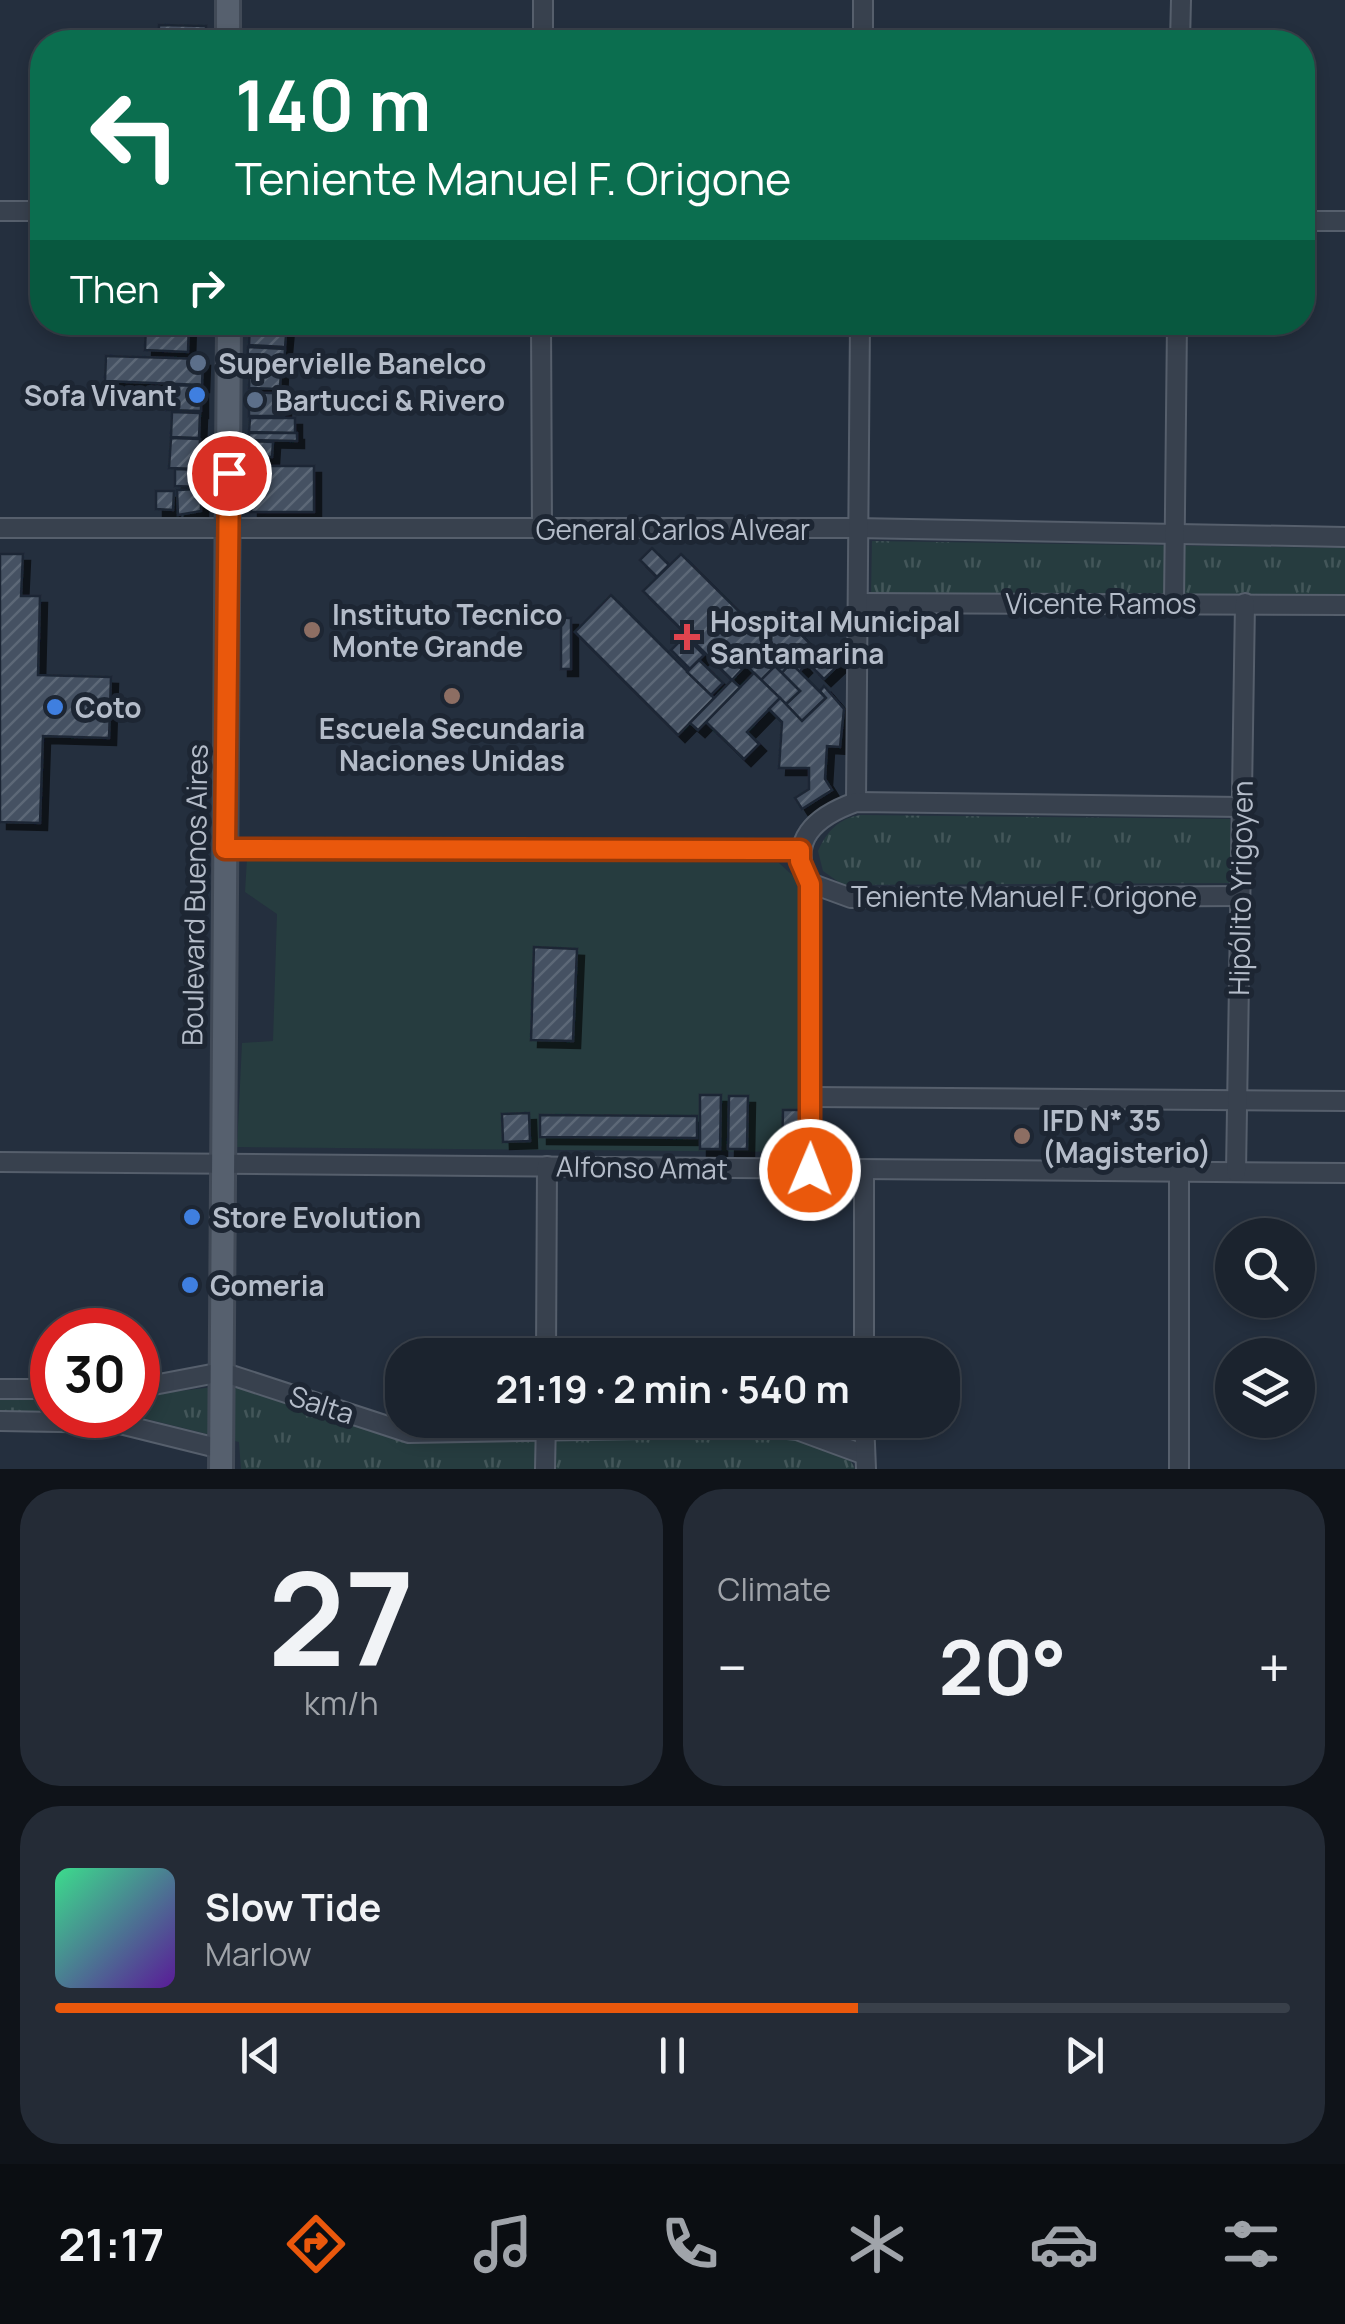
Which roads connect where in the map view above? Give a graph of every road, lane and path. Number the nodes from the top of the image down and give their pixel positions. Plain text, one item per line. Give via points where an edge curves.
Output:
1 (228, 0) edge
2 (543, 0) edge
3 (863, 0) edge
4 (1180, 0) edge
5 (228, 30) edge
6 (543, 30) edge
7 (863, 30) edge
8 (1180, 30) edge
9 (0, 211) edge
10 (30, 211) edge
11 (1315, 220) edge
12 (1345, 221) edge
13 (229, 335) edge
14 (542, 335) edge
15 (860, 335) edge
16 (1178, 335) edge
17 (229, 526) junction
18 (0, 528) edge
19 (856, 528) junction
20 (542, 530) junction
21 (1175, 535) junction
22 (1345, 537) edge
23 (858, 603) junction
24 (1174, 603) junction
25 (1245, 603) junction
26 (1345, 605) edge
27 (856, 802) junction
28 (1241, 807) junction
29 (225, 849) junction
30 (800, 850) junction
31 (810, 884) junction
32 (1240, 896) junction
33 (810, 1098) junction
34 (1345, 1100) edge
35 (1237, 1101) junction
36 (0, 1162) edge
37 (221, 1162) junction
38 (547, 1166) junction
39 (810, 1170) junction
40 (864, 1171) junction
41 (1180, 1172) junction
42 (1236, 1172) junction
43 (1345, 1172) edge
44 (546, 1338) edge
45 (864, 1338) edge
46 (222, 1372) junction
47 (160, 1384) edge
48 (30, 1389) edge
49 (0, 1390) edge
50 (0, 1422) edge
51 (385, 1425) edge
52 (546, 1438) edge
53 (818, 1438) edge
54 (221, 1459) edge
55 (866, 1462) edge
56 (546, 1469) edge
57 (1180, 1469) edge

1 - 5 main road
2 - 6 street
3 - 7 street
4 - 8 street
9 - 10 street
11 - 12 street
13 - 17 main road, Boulevard Buenos Aires
14 - 20 street
15 - 19 street
16 - 21 street
17 - 18 street, General Carlos Alvear
17 - 20 street, General Carlos Alvear
17 - 29 main road, Boulevard Buenos Aires
19 - 20 street, General Carlos Alvear
19 - 21 street, General Carlos Alvear
19 - 23 street
21 - 22 street, General Carlos Alvear
21 - 24 street
23 - 24 street, Vicente Ramos
23 - 27 street
24 - 25 street, Vicente Ramos
25 - 26 street, Vicente Ramos
25 - 28 street, Hipólito Yrigoyen
27 - 28 street
27 - 30 street via 826,817
28 - 32 street, Hipólito Yrigoyen
29 - 30 street
29 - 37 main road, Boulevard Buenos Aires
30 - 31 street
31 - 32 street, Teniente Manuel F. Origone via 850,898
31 - 33 street
32 - 35 street, Hipólito Yrigoyen
33 - 35 street
33 - 39 street
34 - 35 street
35 - 42 street, Hipólito Yrigoyen
36 - 37 street, Alfonso Amat
37 - 38 street, Alfonso Amat
37 - 46 main road, Boulevard Buenos Aires
38 - 39 street, Alfonso Amat
38 - 44 street
39 - 40 street, Alfonso Amat
40 - 41 street, Alfonso Amat
40 - 45 street
41 - 42 street, Alfonso Amat
41 - 57 street
42 - 43 street, Alfonso Amat
46 - 47 street, Salta
46 - 51 street, Salta
46 - 54 main road, Boulevard Buenos Aires
48 - 49 street
50 - 54 street via 116,1422
52 - 56 street
53 - 55 street, Salta

